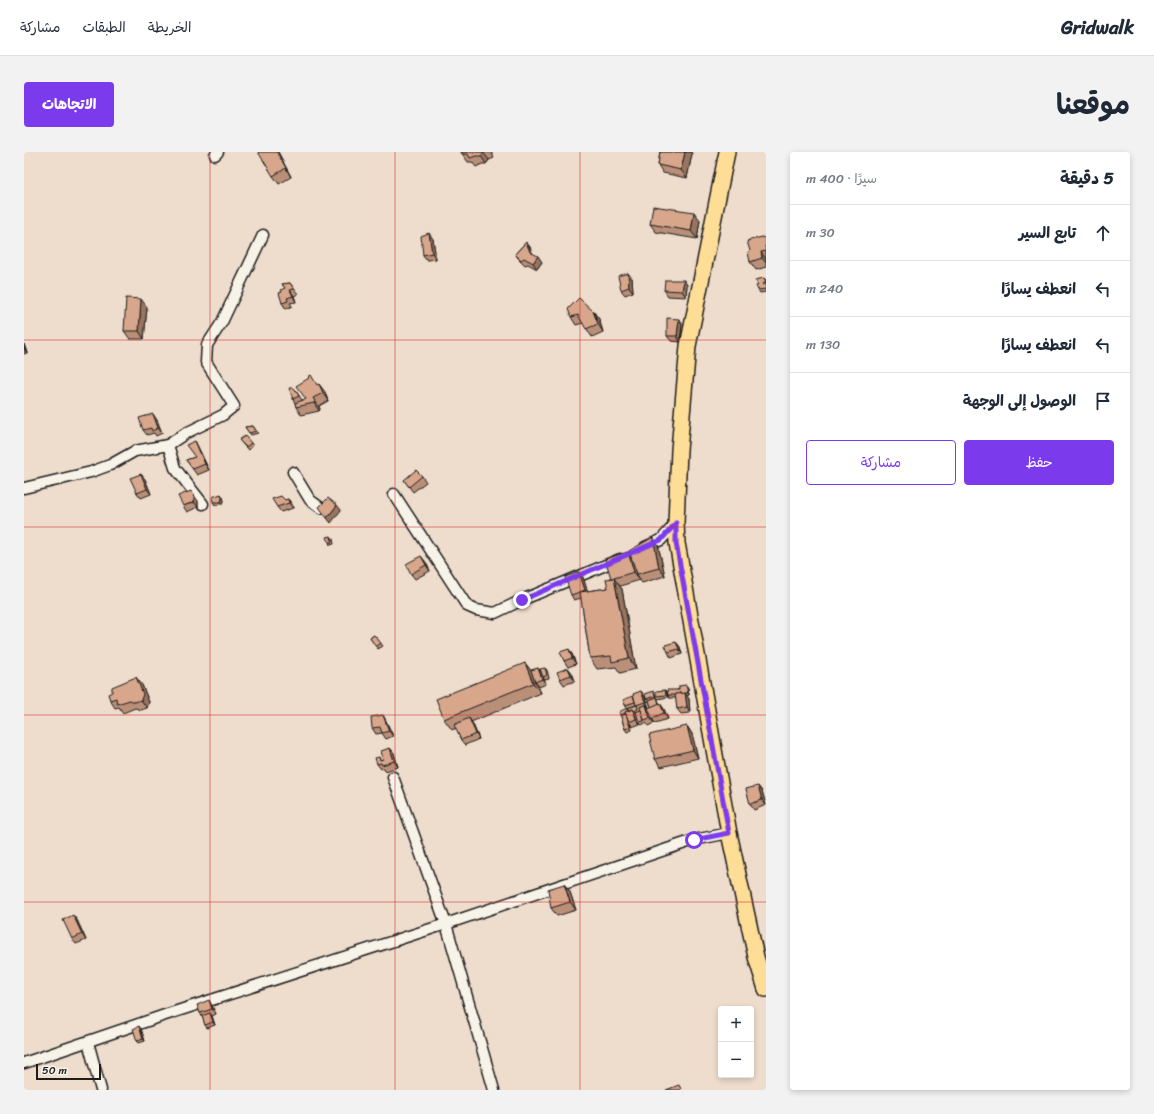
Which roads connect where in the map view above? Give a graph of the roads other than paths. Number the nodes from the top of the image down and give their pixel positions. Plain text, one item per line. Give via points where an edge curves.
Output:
1 (727, 152) edge
2 (263, 235) dead end
3 (168, 445) junction
4 (293, 472) dead end
5 (24, 488) edge
6 (394, 494) dead end
7 (203, 504) dead end
8 (321, 508) edge
9 (676, 523) junction
10 (393, 777) dead end
11 (729, 833) junction
12 (446, 924) junction
13 (766, 989) edge
14 (88, 1042) junction
15 (24, 1063) edge
16 (101, 1090) edge
17 (494, 1090) edge

1 - 9 main road via 688,346
2 - 3 street via 222,322 207,345 206,362 234,406 223,415
3 - 5 street via 135,451 91,472
3 - 7 street via 175,468
4 - 8 street via 310,500
6 - 9 street via 467,606 494,613 661,540
9 - 11 main road via 676,543
10 - 12 street
11 - 12 street via 694,840
11 - 13 main road via 756,957
12 - 14 street via 172,1012
12 - 17 street
14 - 15 street
14 - 16 street

